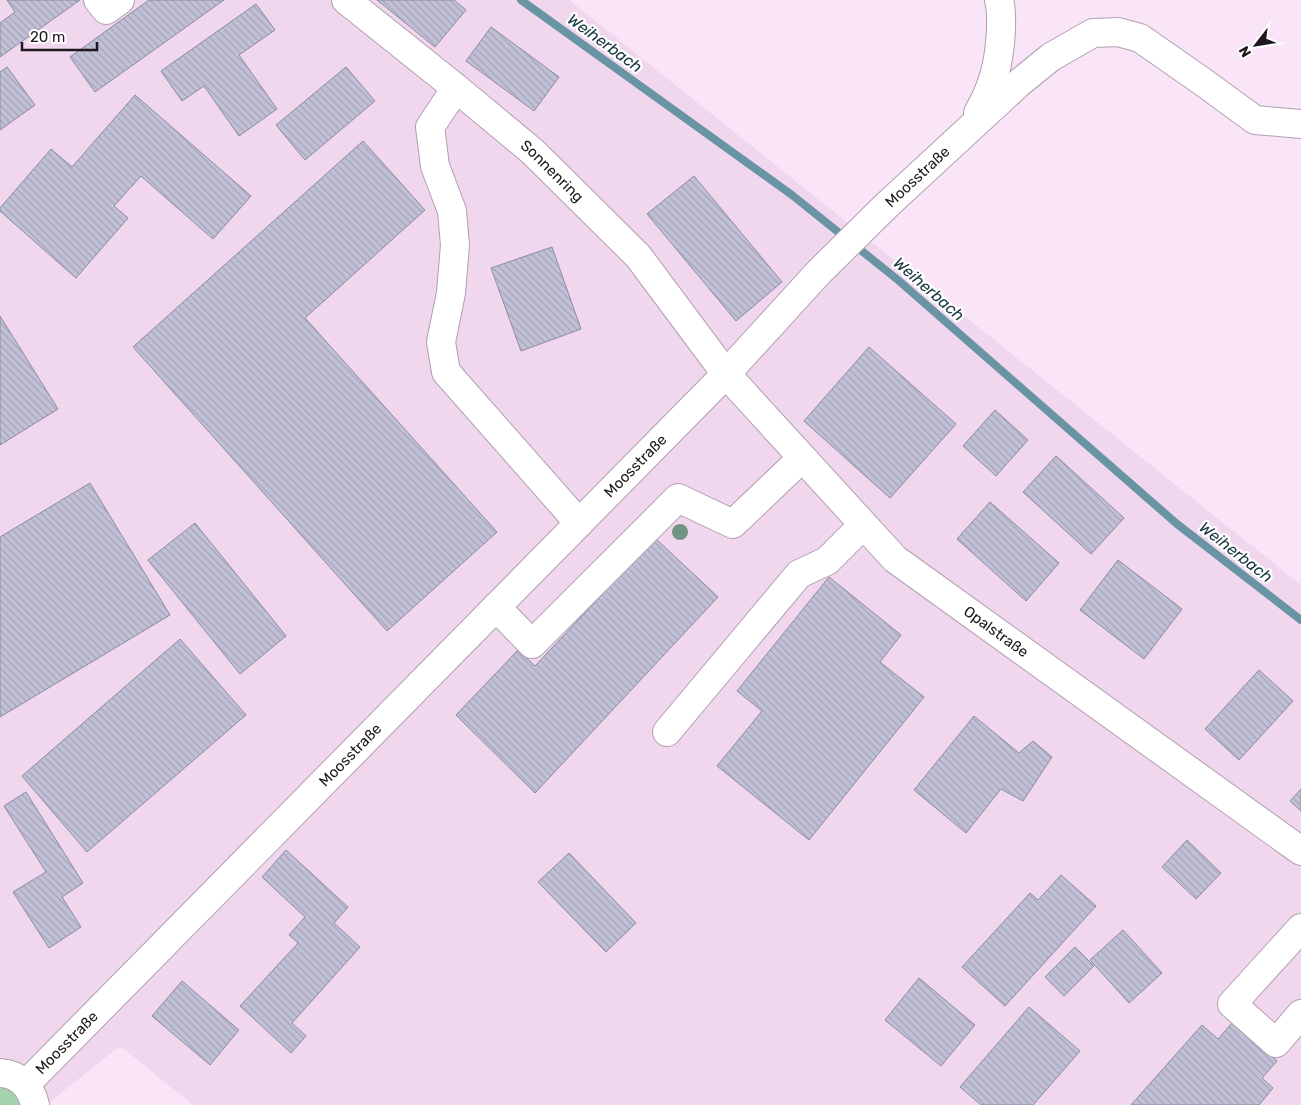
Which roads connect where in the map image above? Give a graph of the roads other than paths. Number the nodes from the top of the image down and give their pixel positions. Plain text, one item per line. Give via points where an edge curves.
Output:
1 (98, 0) edge
2 (120, 0) edge
3 (346, 0) edge
4 (999, 0) edge
5 (456, 88) junction
6 (1301, 124) edge
7 (970, 128) junction
8 (726, 374) junction
9 (802, 458) junction
10 (579, 523) junction
11 (863, 525) junction
12 (496, 607) junction
13 (667, 732) dead end
14 (1301, 851) edge
15 (1301, 928) edge
16 (1301, 1014) edge
17 (0, 1073) edge
18 (30, 1095) edge

1 - 2 street via 106,10
3 - 5 street, Sonnenring
4 - 7 street via 1002,11 1000,53 994,80
5 - 8 street, Sonnenring via 532,151 638,256
5 - 10 street via 430,127 435,166 452,211 455,245 451,293 441,342 446,372
6 - 7 street, Moosstraße via 1255,120 1140,38 1118,32 1093,33 1051,57
7 - 8 street, Moosstraße via 819,272
8 - 9 street, Opalstraße
8 - 10 street, Moosstraße
9 - 11 street, Opalstraße
9 - 12 street via 733,524 678,498 532,644
10 - 12 street, Moosstraße
11 - 13 street via 827,561 799,574
11 - 14 street, Opalstraße via 894,559
12 - 18 street, Moosstraße
15 - 16 street via 1232,1004 1276,1043
17 - 18 street via 19,1079

